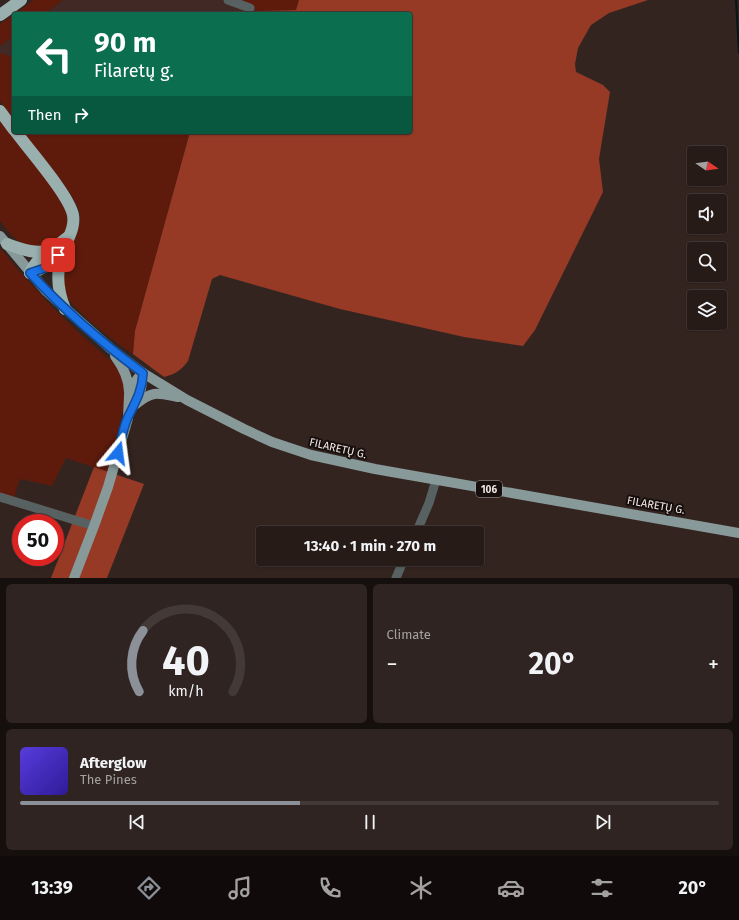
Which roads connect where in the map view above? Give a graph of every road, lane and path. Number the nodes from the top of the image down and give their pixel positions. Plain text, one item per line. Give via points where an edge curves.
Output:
1 (21, 0) edge
2 (228, 0) edge
3 (250, 8) dead end
4 (0, 15) edge
5 (0, 111) edge
6 (12, 127) edge
7 (17, 134) edge
8 (70, 235) junction
9 (3, 240) edge
10 (64, 248) junction
11 (52, 249) junction
12 (30, 273) junction
13 (65, 309) junction
14 (111, 349) junction
15 (143, 373) junction
16 (129, 395) junction
17 (187, 400) junction
18 (136, 404) junction
19 (128, 418) junction
20 (436, 480) junction
21 (0, 497) edge
22 (94, 526) junction
23 (419, 526) edge
24 (739, 533) edge
25 (401, 566) edge
26 (74, 578) edge
27 (396, 578) edge

1 - 4 highway
2 - 3 street
5 - 6 highway
7 - 8 highway via 71,208 74,222
8 - 10 highway
8 - 11 highway
9 - 11 highway via 19,248 40,252
9 - 12 main road, FILARETŲ G. / 106
10 - 12 highway via 45,268
10 - 13 highway via 58,277 60,296
11 - 12 highway via 33,266
12 - 13 main road, FILARETŲ G. / 106
13 - 14 main road, FILARETŲ G. / 106
14 - 15 main road, FILARETŲ G. / 106
14 - 16 main road via 126,374
15 - 16 main road via 134,383
15 - 17 main road, FILARETŲ G. / 106
15 - 18 main road
16 - 19 main road
17 - 18 main road via 164,394 152,394
17 - 20 main road, FILARETŲ G. / 106 via 257,435 311,455
18 - 19 main road
19 - 22 main road
20 - 23 street
20 - 24 main road, FILARETŲ G. / 106
21 - 22 street
22 - 26 main road
25 - 27 street

